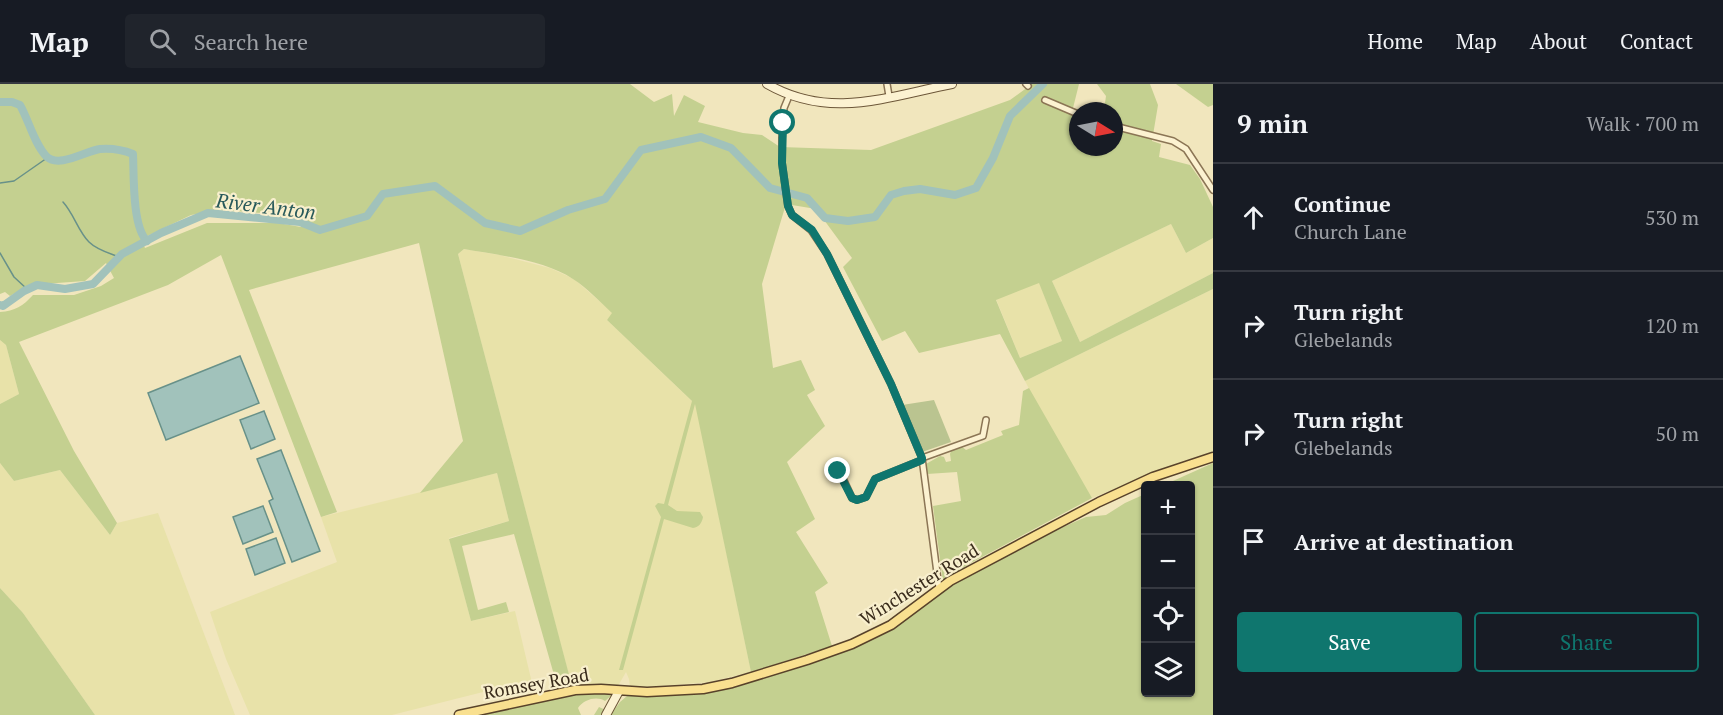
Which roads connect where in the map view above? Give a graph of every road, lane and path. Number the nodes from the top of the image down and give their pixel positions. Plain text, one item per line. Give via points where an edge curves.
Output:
1 (767, 84) edge
2 (886, 84) edge
3 (952, 84) edge
4 (917, 87) edge
5 (789, 96) junction
6 (890, 96) junction
7 (1045, 100) dead end
8 (1069, 110) edge
9 (1123, 128) edge
10 (1213, 190) edge
11 (986, 420) dead end
12 (1213, 457) edge
13 (922, 459) junction
14 (839, 470) dead end
15 (939, 588) junction
16 (619, 691) junction
17 (459, 715) edge
18 (606, 715) edge

1 - 5 street
2 - 6 street
3 - 4 street
4 - 6 street
5 - 6 street via 839,105
5 - 13 street via 782,130 788,206 792,215 812,230 827,254 891,384
7 - 8 street
9 - 10 street via 1173,141 1186,149
11 - 13 street via 983,436 945,454
12 - 15 main road, Winchester Road via 1134,485
13 - 14 street via 875,479 866,497 857,500 852,498
13 - 15 street
15 - 16 main road, Winchester Road via 891,625 807,660 703,689
16 - 17 main road, Romsey Road via 575,690
16 - 18 street

